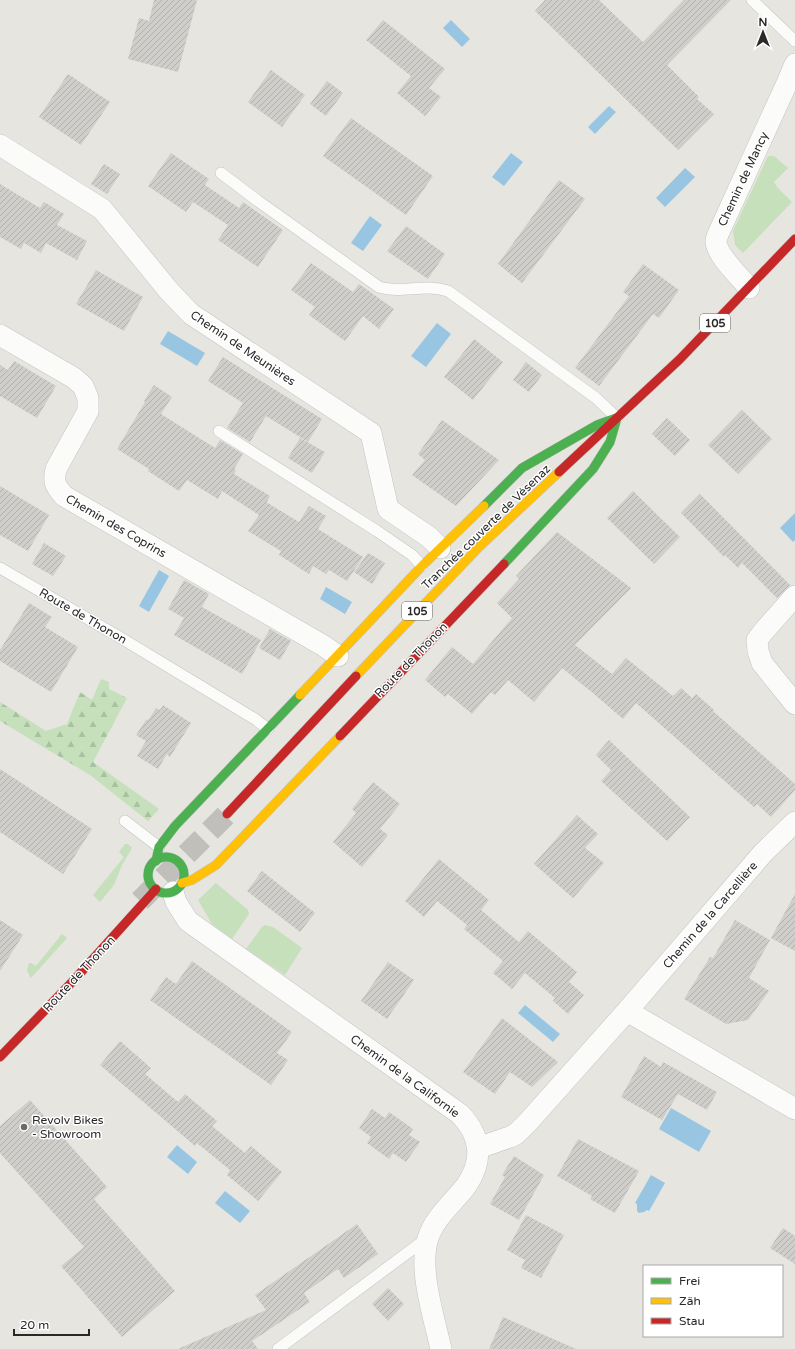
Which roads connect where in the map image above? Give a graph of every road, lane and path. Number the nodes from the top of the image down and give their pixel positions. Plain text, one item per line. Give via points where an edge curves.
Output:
1 (752, 0) edge
2 (795, 41) edge
3 (795, 64) edge
4 (0, 144) edge
5 (221, 173) dead end
6 (795, 239) edge
7 (749, 288) junction
8 (0, 335) edge
9 (618, 418) junction
10 (219, 431) dead end
11 (440, 548) junction
12 (422, 566) junction
13 (0, 568) edge
14 (795, 596) edge
15 (338, 656) junction
16 (795, 704) edge
17 (268, 729) junction
18 (227, 814) tunnel mouth
19 (125, 822) dead end
20 (795, 822) edge
21 (159, 847) junction
22 (156, 861) junction
23 (170, 888) junction
24 (627, 1011) junction
25 (0, 1057) edge
26 (795, 1110) edge
27 (478, 1148) junction
28 (428, 1238) junction
29 (278, 1349) edge
30 (441, 1349) edge

1 - 2 lane
3 - 7 street, Chemin de Mancy via 716,240 724,258
4 - 11 street, Chemin de Meunières via 102,209 191,314 371,433 388,509
5 - 9 lane via 379,287 398,290 432,287 448,291 596,398
6 - 7 street, Route de Thonon / 105
7 - 9 street, Route de Thonon / 105
8 - 15 street, Chemin des Coprins via 74,378 83,386 88,398 88,411 56,469 56,487 64,496
9 - 11 street, Route de Thonon via 596,425 522,468
9 - 18 street, Tranchée couverte de Vésenaz / 105 via 479,547
9 - 23 street, Route de Thonon via 610,442 593,469 562,503 216,865 192,880
10 - 12 lane via 377,531 412,555
11 - 12 street, Route de Thonon
12 - 15 street, Route de Thonon
13 - 17 lane, Route de Thonon via 149,655
14 - 16 street via 757,640 762,663
15 - 17 street, Route de Thonon
17 - 21 street, Route de Thonon via 174,826
19 - 21 lane
20 - 24 street, Chemin de la Carcellière via 763,853
21 - 22 street, Route de Thonon
22 - 23 street via 149,870 149,882
22 - 23 street via 172,858 184,871 184,877
23 - 25 street, Route de Thonon via 74,980
23 - 27 street, Chemin de la Californie via 188,921 460,1114 469,1124
24 - 26 street
24 - 27 street, Chemin de la Carcellière via 516,1134
27 - 28 street, Chemin de la Californie via 477,1161 466,1186 448,1205
28 - 29 lane
28 - 30 street, Chemin de la Californie via 425,1268

